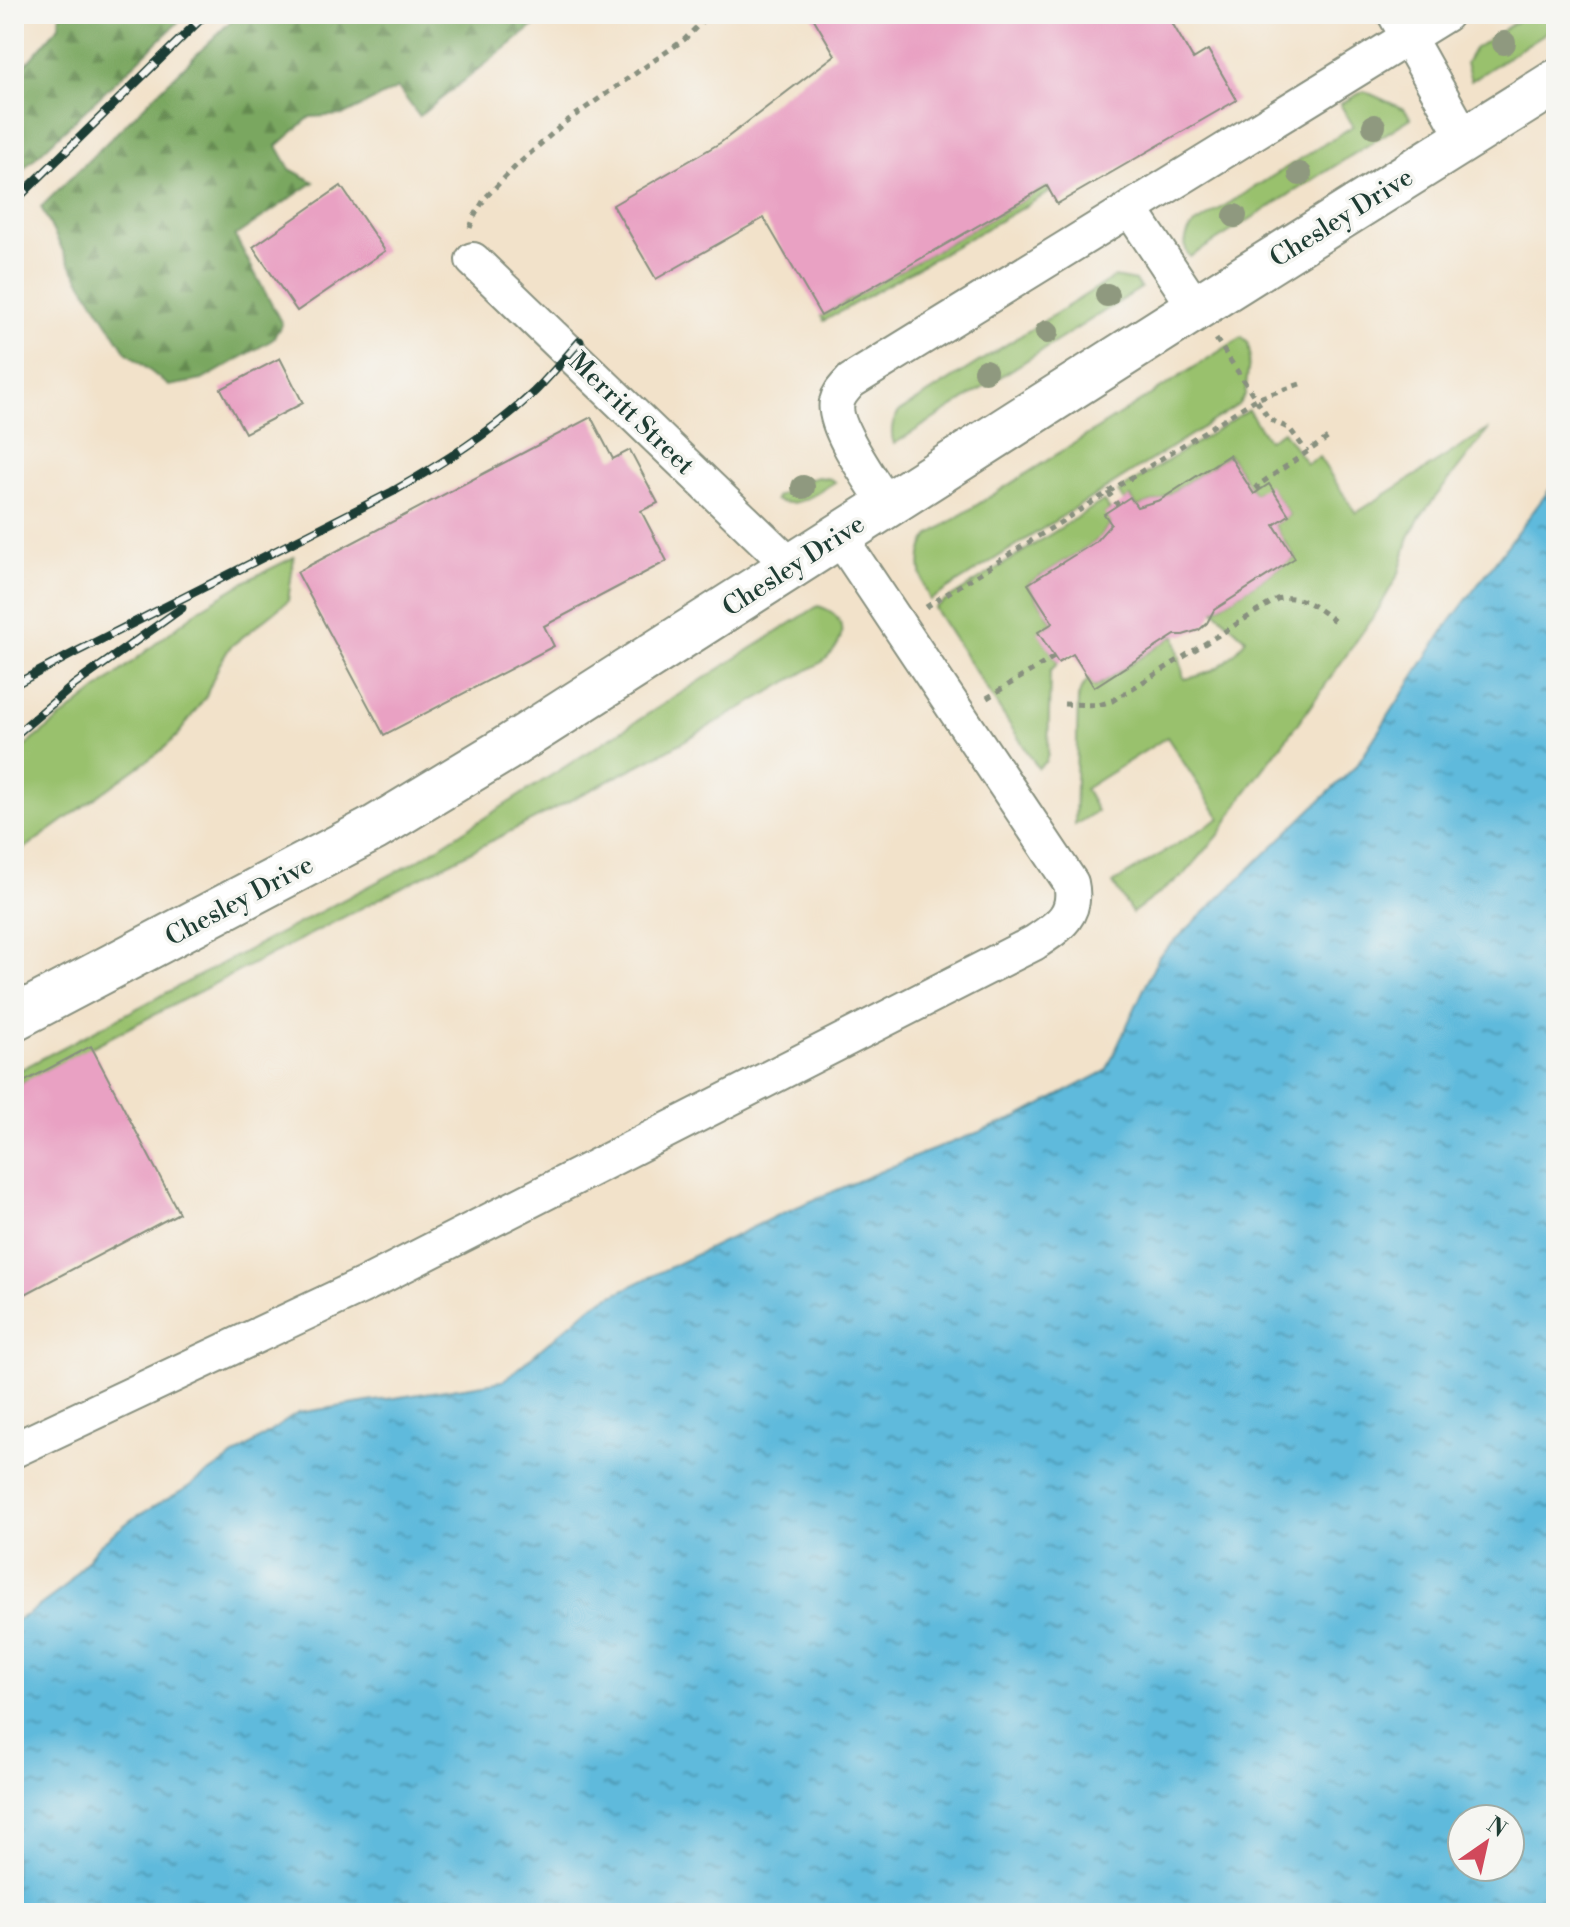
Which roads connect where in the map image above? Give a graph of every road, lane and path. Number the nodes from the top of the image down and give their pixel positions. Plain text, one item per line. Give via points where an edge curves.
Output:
1 (709, 14) edge
2 (1446, 14) edge
3 (1401, 26) edge
4 (1556, 82) edge
5 (1465, 139) junction
6 (1130, 209) junction
7 (473, 260) joint
8 (1196, 308) junction
9 (1300, 384) dead end
10 (1256, 399) junction
11 (1332, 435) dead end
12 (1307, 452) junction
13 (1260, 490) dead end
14 (1108, 492) junction
15 (887, 505) junction
16 (1118, 505) dead end
17 (839, 536) junction
18 (791, 566) junction
19 (1337, 623) dead end
20 (898, 625) junction
21 (1054, 657) dead end
22 (1064, 704) dead end
23 (959, 715) junction
24 (14, 1018) edge
25 (14, 1450) edge

1 - 7 path via 685,39 564,123 485,198 469,231
2 - 3 lane
3 - 5 lane
3 - 6 lane
4 - 5 main road, Chesley Drive
5 - 8 main road, Chesley Drive
6 - 8 lane
6 - 15 lane via 866,371 842,391 836,404 842,431
7 - 18 lane, Merritt Street
8 - 10 path
8 - 15 main road, Chesley Drive
9 - 10 path
10 - 12 path via 1269,419 1290,429
10 - 14 path
11 - 12 path
12 - 13 path via 1257,486
14 - 16 path
14 - 20 path
15 - 17 main road, Chesley Drive
17 - 18 main road, Chesley Drive
17 - 20 lane
18 - 24 main road, Chesley Drive via 375,828
19 - 22 path via 1299,599 1277,599 1112,701
20 - 23 lane
21 - 23 path
23 - 25 lane via 1071,883 1070,909 1052,931 364,1285

